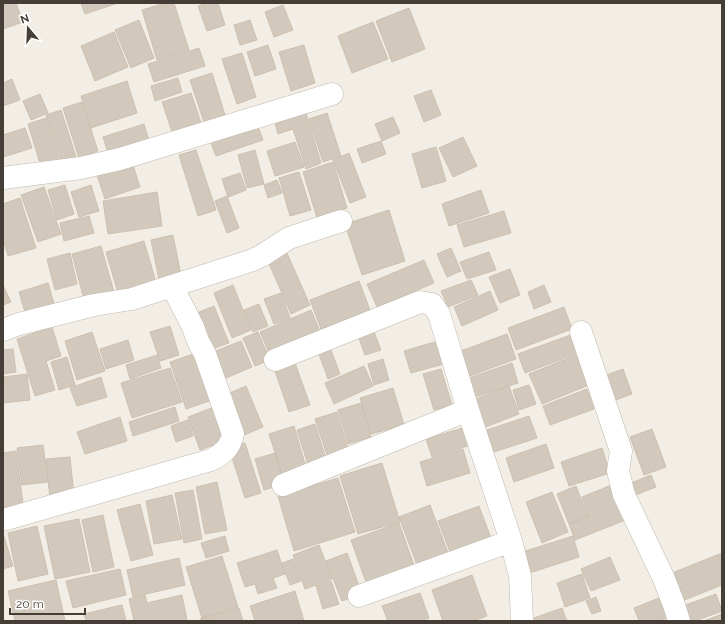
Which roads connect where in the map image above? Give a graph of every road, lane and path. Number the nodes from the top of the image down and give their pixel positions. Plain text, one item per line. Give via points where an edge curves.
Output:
1 (332, 94) dead end
2 (3, 178) edge
3 (340, 221) dead end
4 (172, 286) junction
5 (3, 330) edge
6 (581, 332) dead end
7 (275, 360) dead end
8 (468, 410) junction
9 (283, 485) dead end
10 (3, 520) edge
11 (512, 541) junction
12 (359, 596) dead end
13 (522, 621) edge
14 (679, 621) edge

1 - 2 street via 113,160 81,168
3 - 4 street via 289,238 253,260
4 - 5 street via 132,299 94,305
4 - 10 street via 205,354 233,434 228,449 211,460
6 - 14 street via 621,451 618,472 624,495 664,579
7 - 8 street via 420,302 432,304 439,314
8 - 9 street
8 - 11 street
11 - 12 street
11 - 13 street via 520,576

